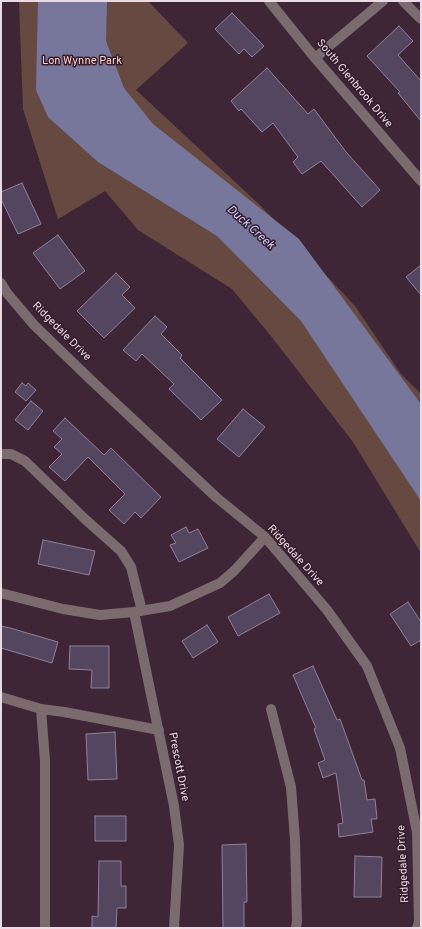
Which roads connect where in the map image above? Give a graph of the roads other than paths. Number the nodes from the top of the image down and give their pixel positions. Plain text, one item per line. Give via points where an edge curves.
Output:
1 (269, 1) edge
2 (383, 1) edge
3 (403, 1) edge
4 (421, 19) edge
5 (315, 58) junction
6 (421, 181) edge
7 (1, 283) edge
8 (4, 295) edge
9 (1, 454) edge
10 (265, 537) junction
11 (1, 593) edge
12 (138, 612) junction
13 (1, 697) edge
14 (42, 709) junction
15 (271, 709) dead end
16 (158, 730) junction
17 (45, 928) edge
18 (174, 928) edge
19 (296, 928) edge
20 (417, 928) edge

1 - 5 street, South Glenbrook Drive
2 - 5 street
3 - 4 street
5 - 6 street, South Glenbrook Drive
7 - 8 street, Ridgedale Drive
8 - 10 street, Ridgedale Drive via 216,497
9 - 12 street, Prescott Drive via 12,454 25,461 121,551 132,568
10 - 12 street via 220,583 170,606
10 - 20 street, Ridgedale Drive via 327,610 367,666 400,748 417,832
11 - 12 street via 63,609 100,615
12 - 16 street, Prescott Drive
13 - 14 street
14 - 16 street
14 - 17 street via 45,761
15 - 19 street via 291,787 295,840
16 - 18 street, Prescott Drive via 174,806 179,845

